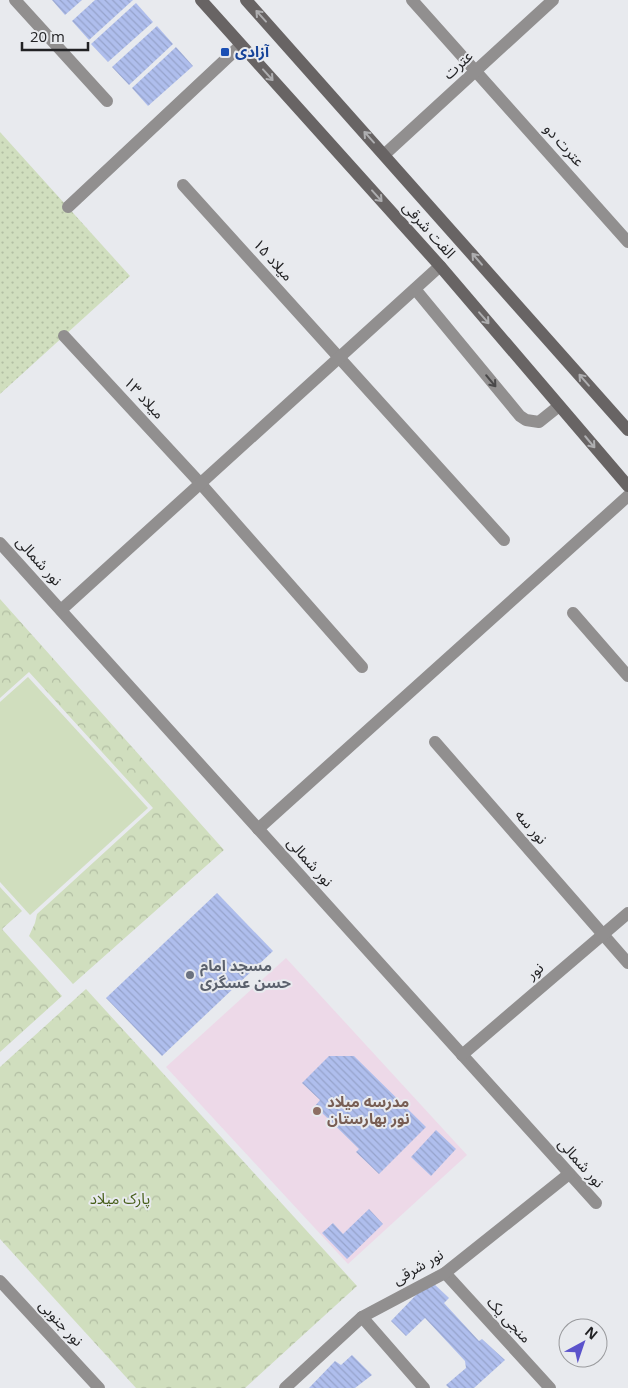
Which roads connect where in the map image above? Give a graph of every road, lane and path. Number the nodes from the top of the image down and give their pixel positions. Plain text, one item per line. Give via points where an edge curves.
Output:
1 (15, 0) edge
2 (200, 0) edge
3 (246, 0) edge
4 (412, 0) edge
5 (553, 0) edge
6 (241, 45) junction
7 (476, 71) junction
8 (107, 101) dead end
9 (385, 154) junction
10 (183, 185) dead end
11 (68, 207) dead end
12 (628, 242) edge
13 (440, 266) junction
14 (415, 289) junction
15 (64, 336) dead end
16 (339, 357) junction
17 (559, 406) junction
18 (628, 430) edge
19 (200, 483) junction
20 (628, 486) edge
21 (628, 496) edge
22 (504, 540) dead end
23 (0, 543) edge
24 (61, 610) junction
25 (573, 613) dead end
26 (362, 667) dead end
27 (628, 676) edge
28 (435, 742) dead end
29 (258, 829) junction
30 (628, 913) edge
31 (603, 934) junction
32 (628, 963) edge
33 (462, 1055) junction
34 (569, 1174) junction
35 (596, 1203) dead end
36 (444, 1273) junction
37 (0, 1281) edge
38 (362, 1318) junction
39 (92, 1386) edge
40 (284, 1388) edge
41 (424, 1388) edge
42 (550, 1388) edge

1 - 8 street
2 - 6 main road, الفت شرقی
9 -> 3 main road, الفت شرقی
4 - 7 street, عترت دو
5 - 7 street, عترت
6 - 11 street
6 -> 13 main road, الفت شرقی
7 - 9 street, عترت
7 - 12 street, عترت دو
18 -> 9 main road, الفت شرقی
10 - 16 street, میلاد ۱۵
13 - 14 street
13 -> 17 main road, الفت شرقی
14 - 16 street
14 -> 17 street via 520,416 539,422
15 - 19 street, میلاد ۱۳
16 - 19 street
16 - 22 street, میلاد ۱۵
17 -> 20 main road, الفت شرقی
19 - 24 street
19 - 26 street, میلاد ۱۳
21 - 29 street
23 - 24 street, نور شمالی
24 - 29 street, نور شمالی
25 - 27 street
28 - 31 street, نور سه
29 - 33 street, نور شمالی
30 - 31 street, نور
31 - 32 street, نور سه
31 - 33 street, نور
33 - 34 street, نور شمالی
34 - 35 street, نور شمالی
34 - 36 street, نور شرقی
36 - 38 street, نور شرقی
36 - 42 street, منجی یک
37 - 39 street, نور جنوبی
38 - 40 street, نور شرقی
38 - 41 street

